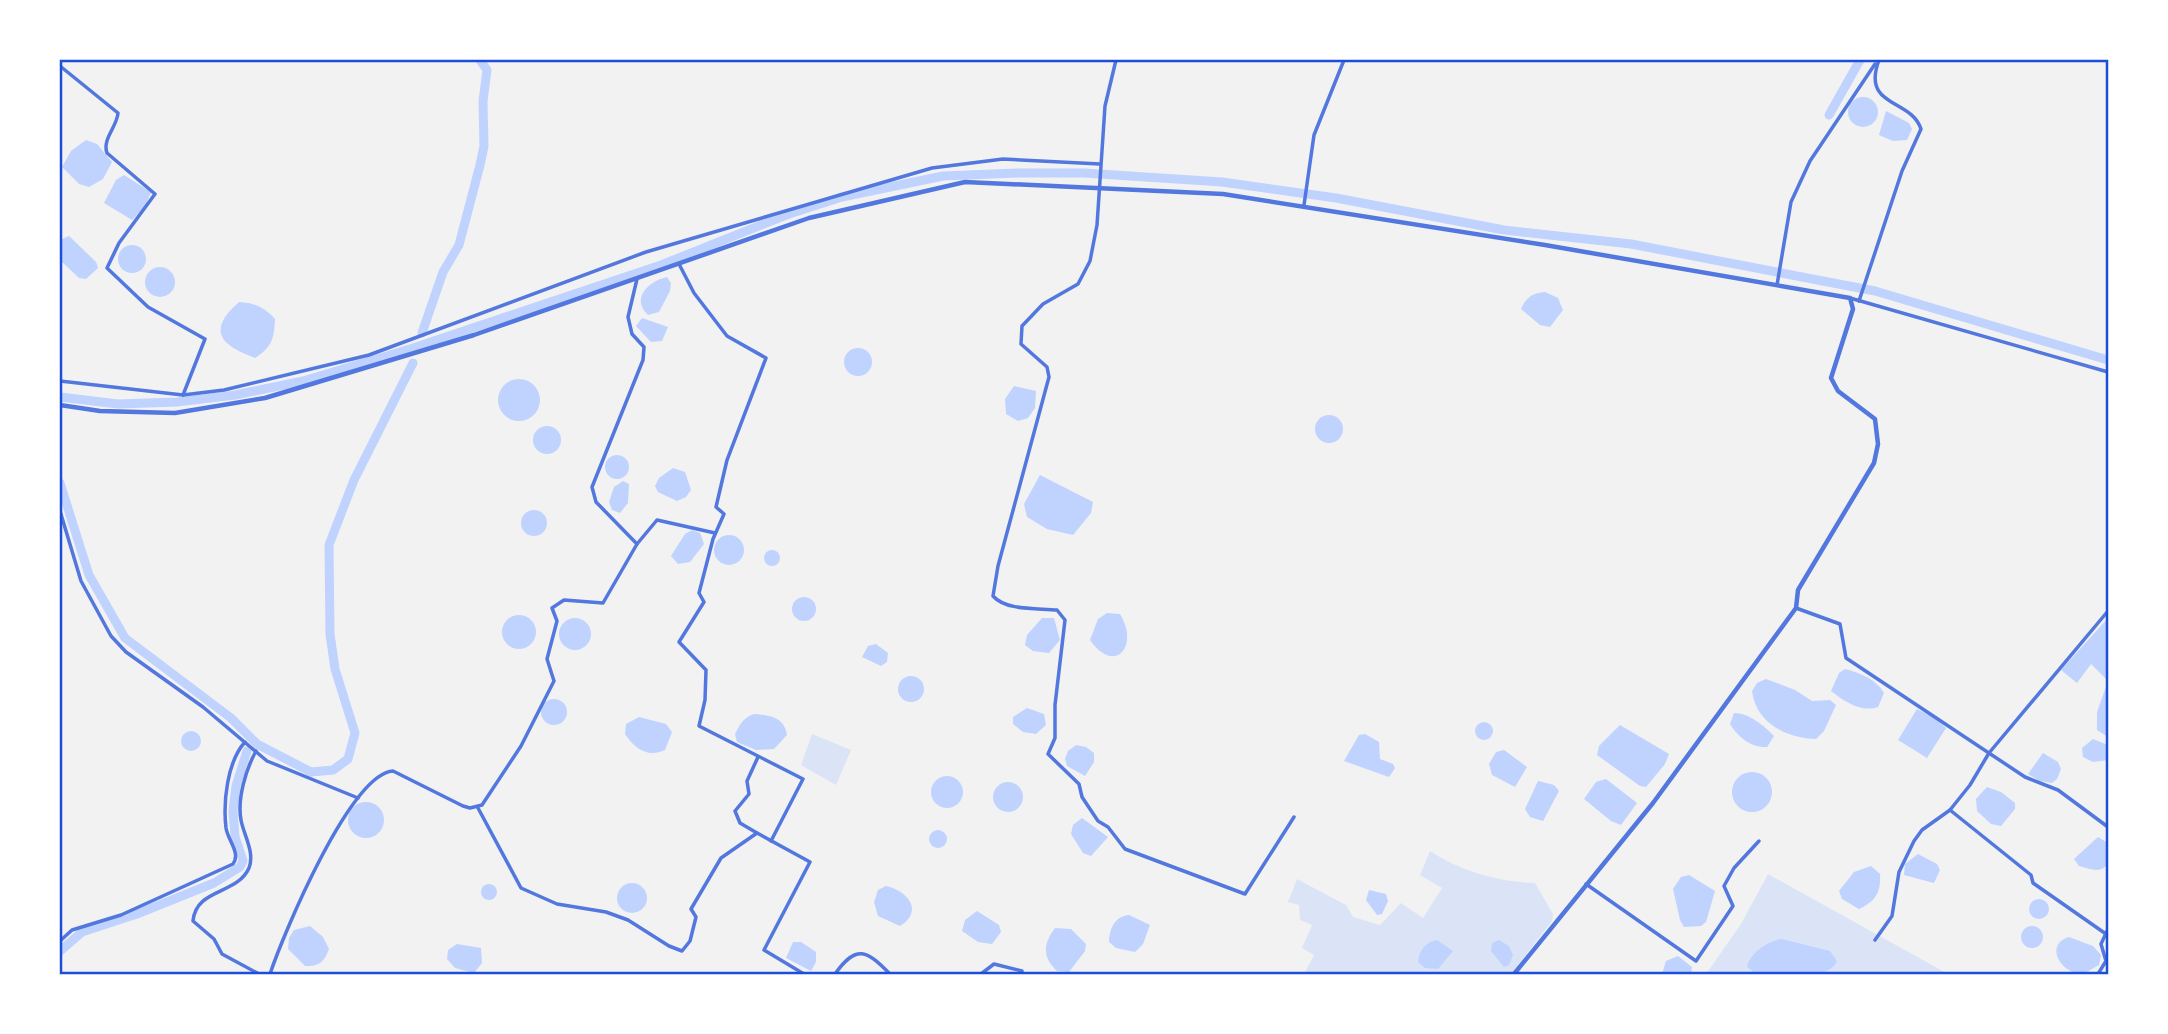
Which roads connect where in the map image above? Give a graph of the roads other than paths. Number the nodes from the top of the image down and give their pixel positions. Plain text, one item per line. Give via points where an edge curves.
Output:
1 (1116, 60) edge
2 (1345, 60) edge
3 (1878, 60) edge
4 (60, 66) edge
5 (1100, 164) junction
6 (1100, 188) junction
7 (1304, 205) junction
8 (679, 264) junction
9 (638, 279) junction
10 (1777, 285) junction
11 (1850, 298) junction
12 (1859, 301) junction
13 (2109, 372) edge
14 (60, 381) edge
15 (183, 395) junction
16 (60, 405) edge
17 (60, 511) edge
18 (715, 533) junction
19 (637, 544) junction
20 (1796, 608) junction
21 (2109, 611) edge
22 (245, 742) junction
23 (256, 751) junction
24 (1989, 752) junction
25 (758, 757) junction
26 (359, 798) junction
27 (477, 808) junction
28 (1950, 810) junction
29 (1294, 817) dead end
30 (2109, 827) edge
31 (757, 833) junction
32 (771, 841) junction
33 (1759, 841) dead end
34 (1586, 884) junction
35 (2107, 931) edge
36 (1875, 940) dead end
37 (60, 941) edge
38 (259, 975) edge
39 (270, 975) edge
40 (804, 975) edge
41 (835, 975) edge
42 (890, 975) edge
43 (981, 975) edge
44 (1022, 975) edge
45 (1514, 975) edge
46 (2098, 975) edge

1 - 5 street via 1105,107
2 - 7 street via 1314,135
3 - 10 street via 1810,161 1791,202
3 - 12 street via 1872,76 1877,90 1921,129 1902,171
4 - 15 street via 118,113 106,142 107,153 155,194 119,243 107,268 148,307 205,339
5 - 6 street
5 - 15 street via 1003,159 932,168 646,252 369,355 224,390
6 - 7 street via 1223,194
6 - 8 street via 988,181 937,186 809,218
6 - 29 street via 1094,243 1083,276 1060,297 1043,304 1022,326 1021,344 1048,367 1049,377 993,596 1015,606 1057,610 1065,620 1055,738 1048,754 1079,784 1098,821 1125,849 1245,894
7 - 10 street
8 - 9 street
8 - 18 street via 694,293 727,336 766,358 727,460 716,507 724,514
9 - 16 street via 340,378 219,408 164,413
9 - 19 street via 628,317 632,334 644,347 643,360 592,487 596,502
10 - 11 street
11 - 12 street
11 - 20 street via 1853,309 1831,378 1838,391 1875,419 1878,444 1874,463 1798,590
12 - 13 street
14 - 15 street
17 - 22 street via 81,581 111,636
18 - 19 street via 656,520
18 - 25 street via 699,593 704,601 679,642 706,670 699,726
19 - 27 street via 603,603 564,600 552,608 557,621 547,659 554,681 521,746
20 - 24 street via 1840,624 1846,658
20 - 34 street via 1699,743
21 - 24 street
22 - 23 street
22 - 37 street via 229,779 226,823 236,856 233,864 121,915 72,930
23 - 26 street via 279,767
23 - 38 street via 240,811 251,851 250,866 238,883 200,902 193,921 214,939 222,954
24 - 28 street
24 - 30 street via 2025,777 2058,790
25 - 31 street via 747,781 749,794 735,811 740,823
25 - 32 street via 803,779
26 - 27 street via 383,773 393,771 463,806
26 - 39 street via 345,814 300,896
27 - 31 street via 521,888 557,904 628,920 682,951 690,941 696,917 691,909 715,867
28 - 35 street via 2031,875 2034,883
28 - 36 street via 1922,830 1909,848 1899,872 1892,916
31 - 32 street
32 - 40 street via 810,862 764,950
33 - 34 street via 1724,886 1733,906 1696,961
34 - 45 street
35 - 46 street via 2101,944 2106,961
41 - 42 street via 845,960 860,953 870,954
43 - 44 street via 994,964 1022,971

